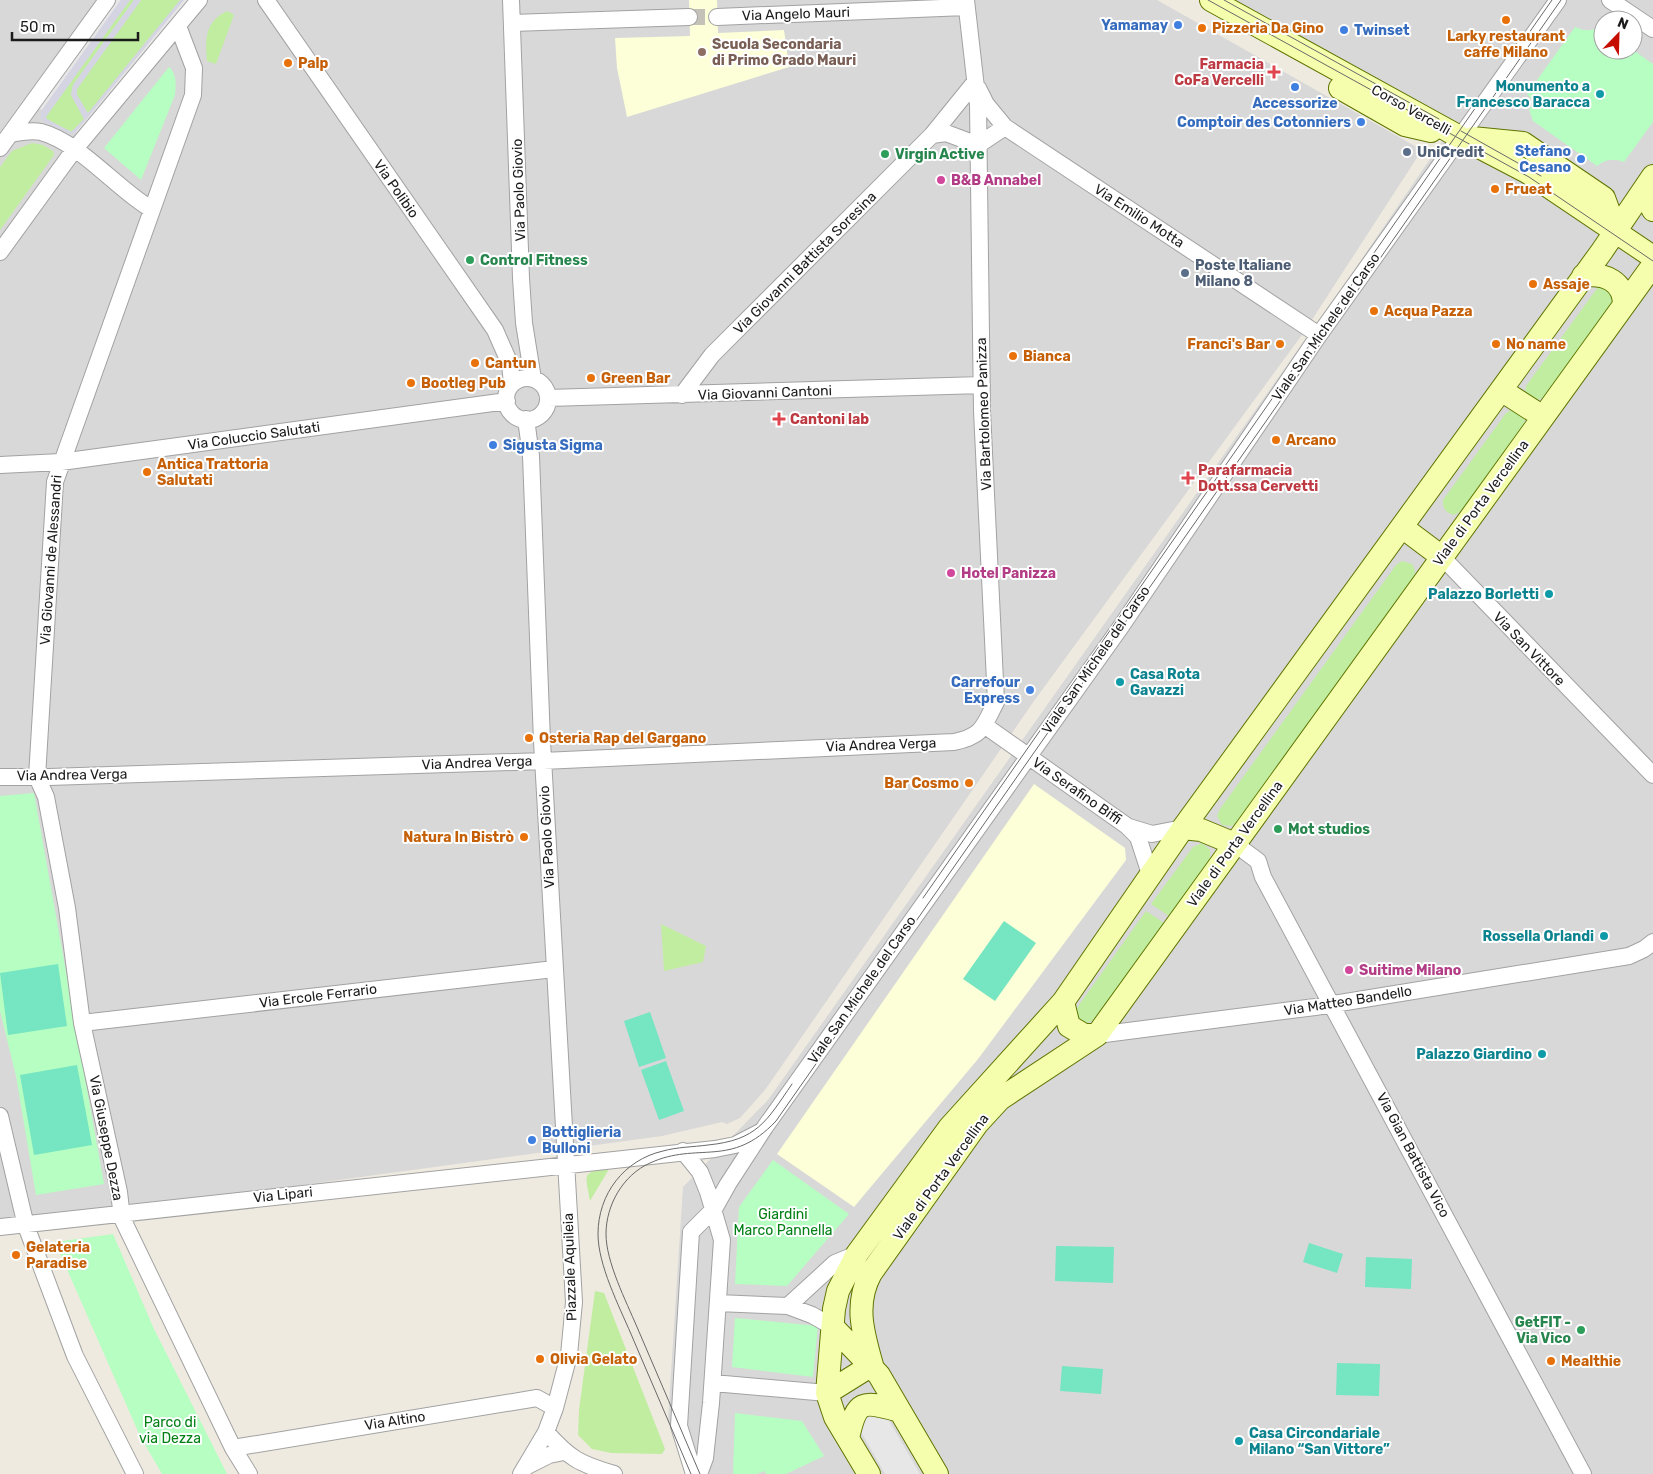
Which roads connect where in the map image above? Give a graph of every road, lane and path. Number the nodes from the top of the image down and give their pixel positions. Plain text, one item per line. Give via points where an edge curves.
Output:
1 (107, 0) edge
2 (199, 0) edge
3 (266, 0) edge
4 (511, 0) edge
5 (1212, 0) edge
6 (1558, 0) edge
7 (1610, 0) edge
8 (966, 4) edge
9 (689, 17) tunnel mouth
10 (717, 17) tunnel mouth
11 (512, 23) junction
12 (178, 26) junction
13 (1653, 29) edge
14 (975, 82) junction
15 (1005, 127) junction
16 (10, 134) junction
17 (932, 135) junction
18 (1460, 137) junction
19 (978, 145) junction
20 (0, 148) edge
21 (74, 150) junction
22 (1650, 181) edge
23 (152, 209) junction
24 (1653, 210) edge
25 (1616, 231) junction
26 (0, 252) edge
27 (1653, 257) edge
28 (1653, 265) edge
29 (1583, 276) junction
30 (1624, 305) junction
31 (524, 323) junction
32 (495, 330) junction
33 (1319, 335) junction
34 (533, 378) junction
35 (512, 384) junction
36 (982, 386) junction
37 (1501, 390) junction
38 (682, 395) junction
39 (548, 398) junction
40 (506, 401) junction
41 (1542, 418) junction
42 (526, 420) junction
43 (61, 462) junction
44 (0, 465) edge
45 (1402, 527) junction
46 (1442, 557) junction
47 (984, 725) junction
48 (1028, 757) junction
49 (543, 761) junction
50 (1653, 774) edge
51 (0, 776) edge
52 (37, 777) junction
53 (1127, 826) junction
54 (1183, 828) junction
55 (1235, 844) junction
56 (1150, 874) junction
57 (1653, 942) edge
58 (554, 969) junction
59 (1063, 1002) junction
60 (1332, 1004) junction
61 (82, 1023) junction
62 (1097, 1035) junction
63 (0, 1116) edge
64 (765, 1128) junction
65 (683, 1152) junction
66 (566, 1164) junction
67 (714, 1209) junction
68 (121, 1214) junction
69 (26, 1226) junction
70 (0, 1227) edge
71 (857, 1254) junction
72 (718, 1303) junction
73 (788, 1306) junction
74 (833, 1327) junction
75 (872, 1366) junction
76 (713, 1382) junction
77 (827, 1393) junction
78 (555, 1408) junction
79 (900, 1411) junction
80 (546, 1432) junction
81 (848, 1438) junction
82 (233, 1448) junction
83 (564, 1452) junction
84 (524, 1470) edge
85 (135, 1474) edge
86 (249, 1474) edge
87 (614, 1474) edge
88 (694, 1474) edge
89 (699, 1474) edge
90 (869, 1474) edge
91 (937, 1474) edge
92 (1583, 1474) edge

1 - 16 street
2 - 12 street
3 - 32 street, Via Polibio
4 - 11 street, Via Paolo Giovio
5 - 18 main road, Corso Vercelli
6 - 18 street, Viale San Michele del Carso
7 - 13 street
8 - 10 street, Via Angelo Mauri
8 - 14 street, Via Bartolomeo Panizza
9 - 11 street
11 - 31 street, Via Paolo Giovio
12 - 21 street
12 - 23 street, Via Giovanni de Alessandri via 194,68 193,95
14 - 15 street, Via Emilio Motta via 986,104
14 - 17 street
14 - 19 street, Via Bartolomeo Panizza
15 - 19 street
15 - 33 street, Via Emilio Motta
16 - 20 street
16 - 21 street via 41,132
17 - 19 street via 946,133
17 - 38 street, Via Giovanni Battista Soresina via 712,355
18 - 25 main road, Corso Vercelli via 1541,180
18 - 33 street, Viale San Michele del Carso
19 - 36 street, Via Bartolomeo Panizza
21 - 23 street
21 - 26 street
22 - 24 main road via 1647,198
22 - 25 main road, Viale di Porta Vercellina
23 - 43 street, Via Giovanni de Alessandri
25 - 27 main road, Corso Vercelli
25 - 29 main road, Viale di Porta Vercellina
28 - 30 main road, Viale di Porta Vercellina
29 - 30 main road via 1611,280 1620,287
29 - 37 main road, Viale di Porta Vercellina
30 - 41 main road, Viale di Porta Vercellina
31 - 32 street via 518,330 504,335
31 - 34 street, Via Paolo Giovio
32 - 35 street, Via Polibio via 510,364
33 - 48 street, Viale San Michele del Carso
34 - 35 street
34 - 39 street via 543,385
35 - 40 street
36 - 38 street, Via Giovanni Cantoni
36 - 47 street, Via Bartolomeo Panizza via 996,702
37 - 41 main road
37 - 45 main road, Viale di Porta Vercellina
38 - 39 street, Via Giovanni Cantoni
39 - 42 street via 541,414
40 - 42 street via 515,416
40 - 43 street, Via Coluccio Salutati
41 - 46 main road, Viale di Porta Vercellina
42 - 49 street, Via Paolo Giovio via 531,456
43 - 44 street, Via Coluccio Salutati
43 - 52 street, Via Giovanni de Alessandri via 55,482
45 - 46 main road, Via San Vittore
45 - 54 main road, Viale di Porta Vercellina
46 - 50 street, Via San Vittore
46 - 55 main road, Viale di Porta Vercellina
47 - 48 street, Via Serafino Biffi
47 - 49 street, Via Andrea Verga via 973,738 954,742
48 - 53 street, Via Serafino Biffi
48 - 64 street, Viale San Michele del Carso
49 - 52 street, Via Andrea Verga
49 - 58 street, Via Paolo Giovio
51 - 52 street, Via Andrea Verga
52 - 61 street, Via Giuseppe Dezza via 46,797 67,908
53 - 54 street, Via Serafino Biffi via 1152,834
53 - 56 street, Via Serafino Biffi via 1138,837
54 - 55 main road via 1201,830
54 - 56 main road, Viale di Porta Vercellina
55 - 60 street, Via Gian Battista Vico via 1258,861 1263,877
55 - 62 main road, Viale di Porta Vercellina
56 - 59 main road, Viale di Porta Vercellina
57 - 60 street, Via Matteo Bandello via 1629,956
58 - 61 street, Via Ercole Ferrario
58 - 66 street, Via Paolo Giovio
59 - 62 main road via 1069,1026 1084,1035
59 - 71 main road, Viale di Porta Vercellina via 949,1128
60 - 62 street, Via Matteo Bandello
60 - 92 street, Via Gian Battista Vico
61 - 68 street, Via Giuseppe Dezza
62 - 75 main road, Viale di Porta Vercellina via 994,1105 871,1272 862,1295 860,1322
63 - 69 street
64 - 65 street via 735,1145
64 - 67 street, Viale San Michele del Carso
65 - 66 street
65 - 67 street via 700,1172
66 - 68 street, Via Lipari
66 - 78 street, Piazzale Aquileia via 574,1302 569,1355
67 - 72 street via 722,1240
67 - 88 street via 691,1232 679,1426
68 - 69 street, Via Lipari
68 - 82 street, Via Giuseppe Dezza
69 - 70 street, Via Lipari
69 - 85 street via 75,1356
71 - 73 street via 835,1263
71 - 74 main road, Viale di Porta Vercellina via 838,1291
72 - 73 street
72 - 76 street
73 - 74 street
74 - 75 main road
74 - 77 main road, Viale di Porta Vercellina
75 - 77 main road
75 - 79 main road
76 - 77 street
76 - 89 street via 705,1458
77 - 81 main road via 835,1417
78 - 80 street, Piazzale Aquileia
78 - 82 street, Via Altino via 537,1398
79 - 81 main road via 874,1404 859,1408 853,1416
79 - 91 main road
80 - 83 street
80 - 84 street, Piazzale Aquileia
81 - 90 main road
82 - 86 street, Via Giuseppe Dezza
83 - 84 street via 549,1455
83 - 87 street via 584,1465

